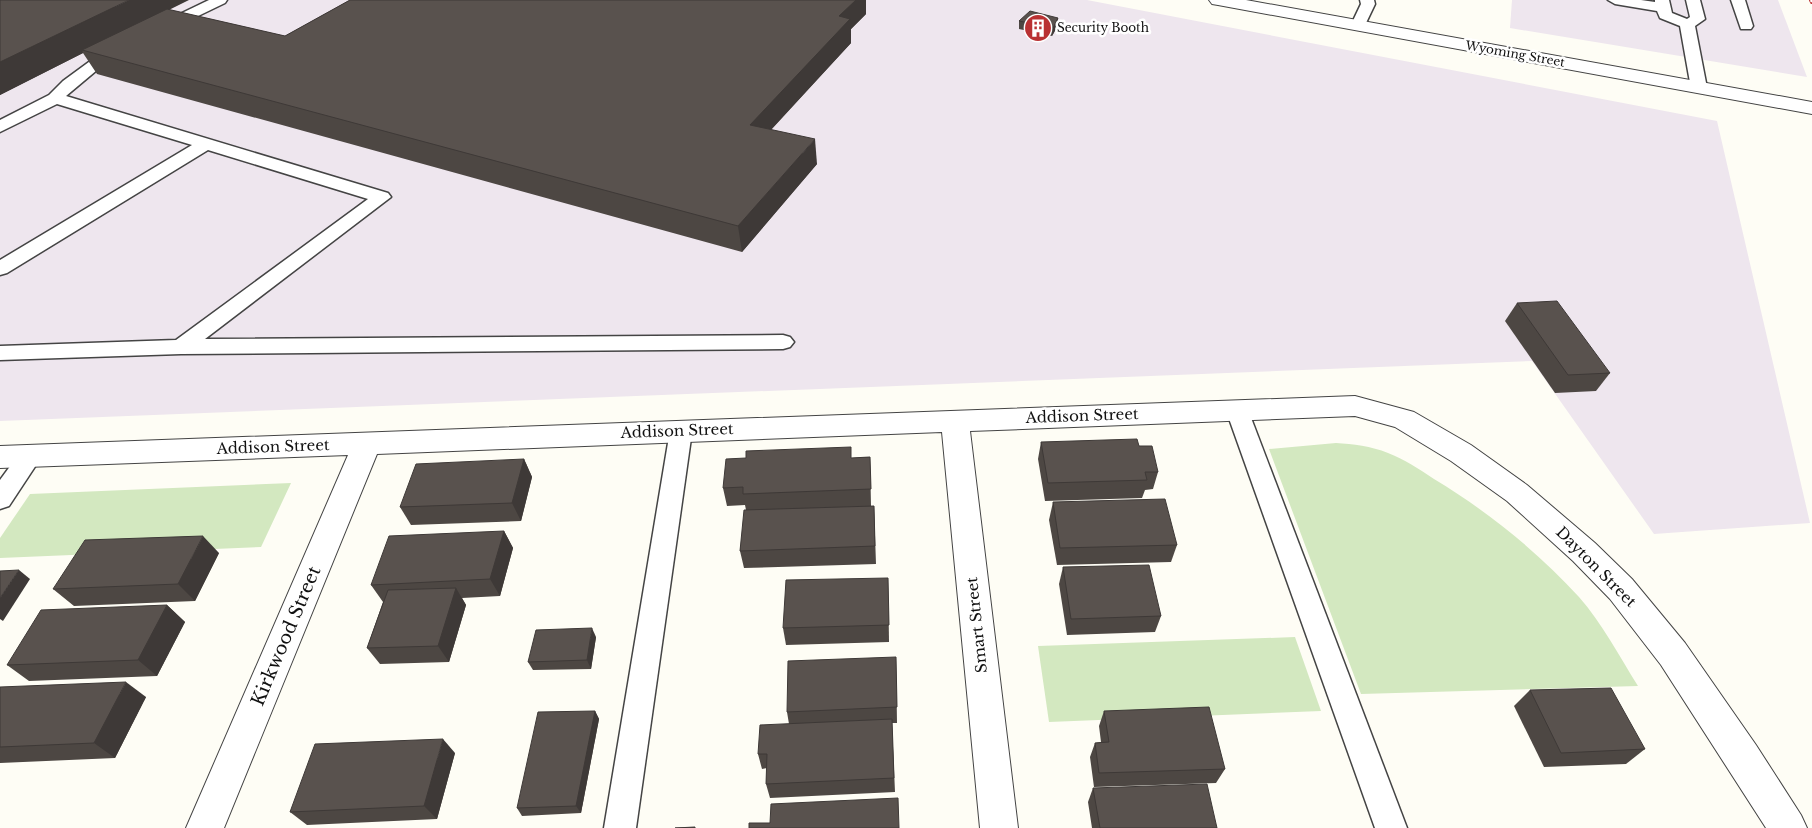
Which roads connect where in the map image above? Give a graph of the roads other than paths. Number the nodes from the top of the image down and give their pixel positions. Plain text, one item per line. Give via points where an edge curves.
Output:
1 (220, 0) edge
2 (1218, 0) edge
3 (1367, 0) edge
4 (1615, 0) edge
5 (1693, 0) edge
6 (1738, 0) edge
7 (1663, 4) edge
8 (1687, 24) junction
9 (1358, 25) junction
10 (1746, 26) dead end
11 (149, 35) edge
12 (133, 44) edge
13 (1699, 88) junction
14 (55, 98) junction
15 (1812, 108) edge
16 (0, 127) edge
17 (205, 144) junction
18 (0, 269) edge
19 (783, 342) dead end
20 (181, 347) junction
21 (0, 353) edge
22 (1355, 406) joint
23 (1237, 410) junction
24 (955, 421) junction
25 (681, 431) junction
26 (367, 443) junction
27 (30, 456) junction
28 (0, 457) edge
29 (0, 499) edge
30 (206, 828) edge
31 (620, 828) edge
32 (999, 828) edge
33 (1391, 828) edge
34 (1788, 828) edge

1 - 11 lane
2 - 9 street, Wyoming Street
3 - 9 lane
4 - 7 lane
5 - 8 lane via 1698,19
6 - 10 lane
7 - 8 lane via 1665,15
8 - 13 lane
9 - 13 street, Wyoming Street
12 - 14 lane via 98,62
13 - 15 street, Wyoming Street
14 - 16 lane
14 - 17 lane
17 - 18 lane
17 - 20 lane via 382,197
19 - 20 lane
20 - 21 lane
22 - 23 street, Addison Street
22 - 34 street, Dayton Street via 1404,419 1461,453 1517,493 1584,552 1621,589 1673,654
23 - 24 street, Addison Street
23 - 33 lane
24 - 25 street, Addison Street
24 - 32 street, Smart Street
25 - 26 street, Addison Street
25 - 31 lane
26 - 27 street, Addison Street
26 - 30 street, Kirkwood Street
27 - 28 street, Addison Street
27 - 29 lane

